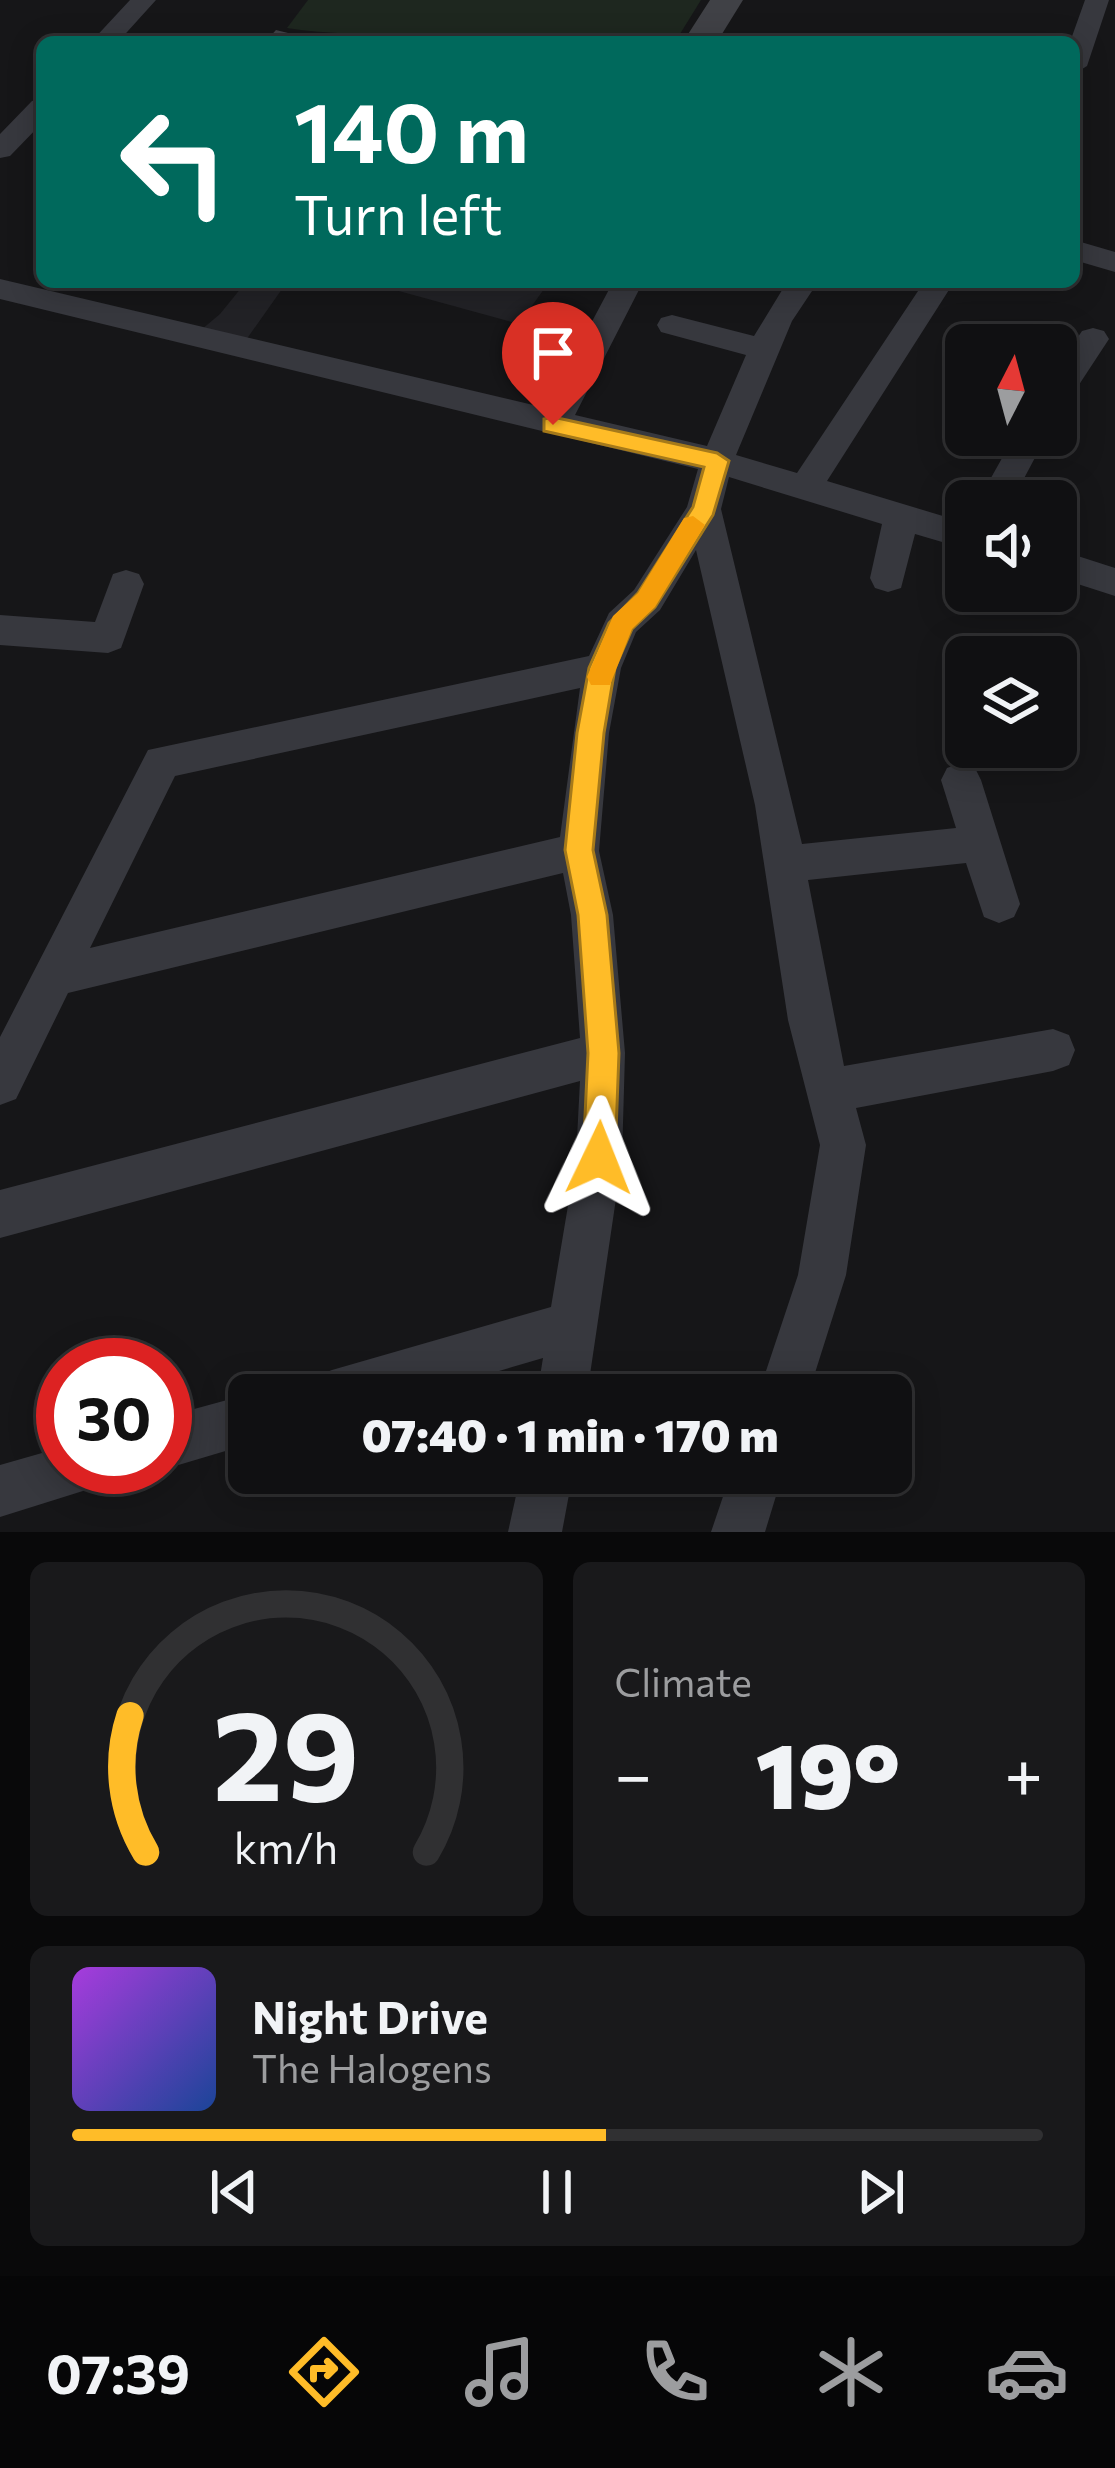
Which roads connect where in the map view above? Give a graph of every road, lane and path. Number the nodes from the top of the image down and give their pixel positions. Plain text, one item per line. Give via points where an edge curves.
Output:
1 (144, 0) edge
2 (1097, 0) edge
3 (110, 36) edge
4 (1080, 49) edge
5 (36, 112) edge
6 (0, 151) edge
7 (1080, 252) edge
8 (1115, 262) edge
9 (625, 288) edge
10 (799, 288) edge
11 (936, 288) edge
12 (0, 289) edge
13 (672, 325) dead end
14 (1093, 339) dead end
15 (764, 349) junction
16 (1077, 363) edge
17 (553, 425) junction
18 (717, 461) junction
19 (805, 488) junction
20 (704, 509) junction
21 (901, 516) junction
22 (945, 530) edge
23 (1077, 570) edge
24 (889, 578) dead end
25 (1115, 582) edge
26 (126, 584) dead end
27 (0, 630) edge
28 (602, 668) junction
29 (961, 780) dead end
30 (979, 844) junction
31 (579, 850) junction
32 (784, 864) junction
33 (999, 904) dead end
34 (55, 976) junction
35 (1053, 1050) dead end
36 (603, 1053) junction
37 (0, 1083) edge
38 (828, 1091) junction
39 (0, 1214) edge
40 (573, 1325) junction
41 (404, 1374) edge
42 (565, 1374) edge
43 (790, 1374) edge
44 (228, 1425) edge
45 (192, 1436) edge
46 (36, 1481) edge
47 (0, 1491) edge
48 (543, 1494) edge
49 (751, 1494) edge
50 (535, 1532) edge
51 (738, 1532) edge

1 - 3 street
2 - 4 street
5 - 6 street
7 - 8 street
9 - 17 street
10 - 15 street
11 - 19 street
12 - 17 street
13 - 15 street
14 - 16 street
15 - 18 street
17 - 18 street
18 - 19 street
18 - 20 street
19 - 21 street
20 - 28 street via 646,600 622,623
20 - 32 street
21 - 22 street
21 - 24 street
23 - 25 street
26 - 27 street via 108,638
28 - 31 street
28 - 34 street via 161,762
29 - 30 street
30 - 32 street
30 - 33 street
31 - 34 street
31 - 36 street
32 - 38 street
34 - 37 street
35 - 38 street
36 - 39 street
36 - 40 street via 599,1158
38 - 43 street via 843,1145 822,1275
40 - 41 street
40 - 42 street
44 - 45 street
46 - 47 street
48 - 50 street
49 - 51 street

